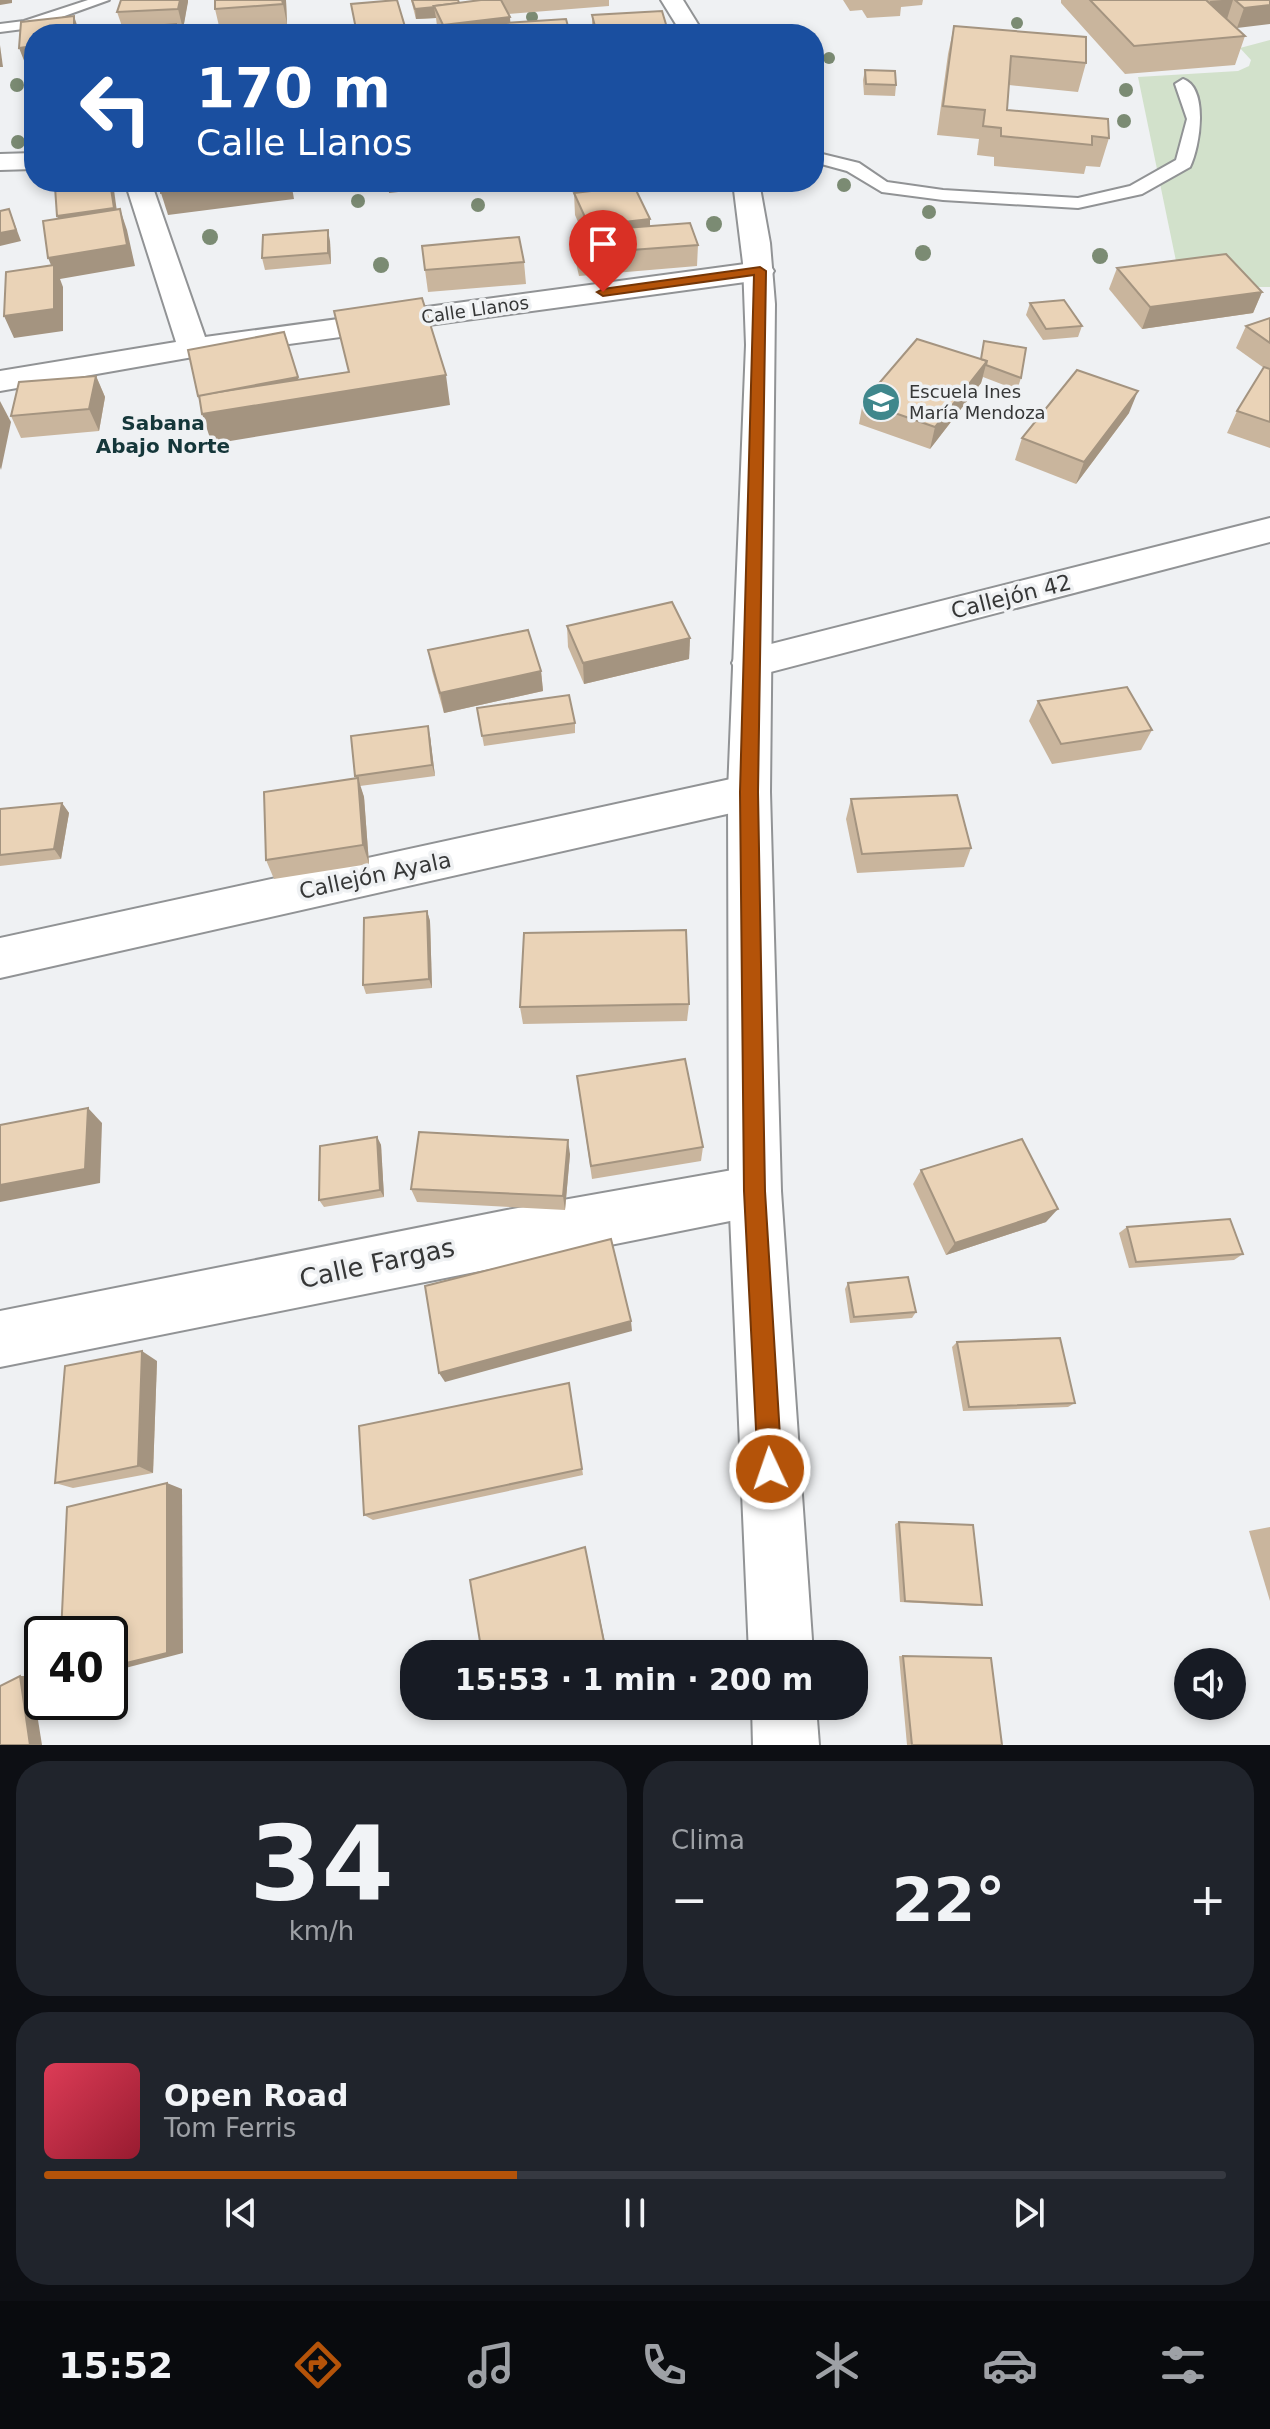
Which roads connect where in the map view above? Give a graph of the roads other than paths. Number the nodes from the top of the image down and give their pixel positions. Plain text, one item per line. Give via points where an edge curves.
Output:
1 (102, 0) edge
2 (672, 0) edge
3 (29, 24) edge
4 (687, 24) edge
5 (24, 25) edge
6 (0, 28) edge
7 (1183, 84) edge
8 (824, 160) edge
9 (24, 161) edge
10 (0, 162) edge
11 (141, 192) edge
12 (748, 192) edge
13 (760, 271) junction
14 (193, 348) junction
15 (0, 381) edge
16 (1270, 530) edge
17 (751, 663) junction
18 (749, 792) junction
19 (0, 958) edge
20 (755, 1191) junction
21 (0, 1339) edge
22 (780, 1640) edge
23 (785, 1720) edge
24 (786, 1745) edge

1 - 3 lane
2 - 4 street
5 - 6 lane
7 - 8 lane via 1195,119 1184,163 1136,190 1078,203 882,187 853,167
9 - 10 street
11 - 14 street
12 - 13 street
13 - 14 street, Calle Llanos
13 - 17 street
14 - 15 street, Calle Llanos
16 - 17 street, Callejón 42
17 - 18 street
18 - 19 street, Callejón Ayala
18 - 20 street
20 - 21 street, Calle Fargas
20 - 22 street
23 - 24 street

